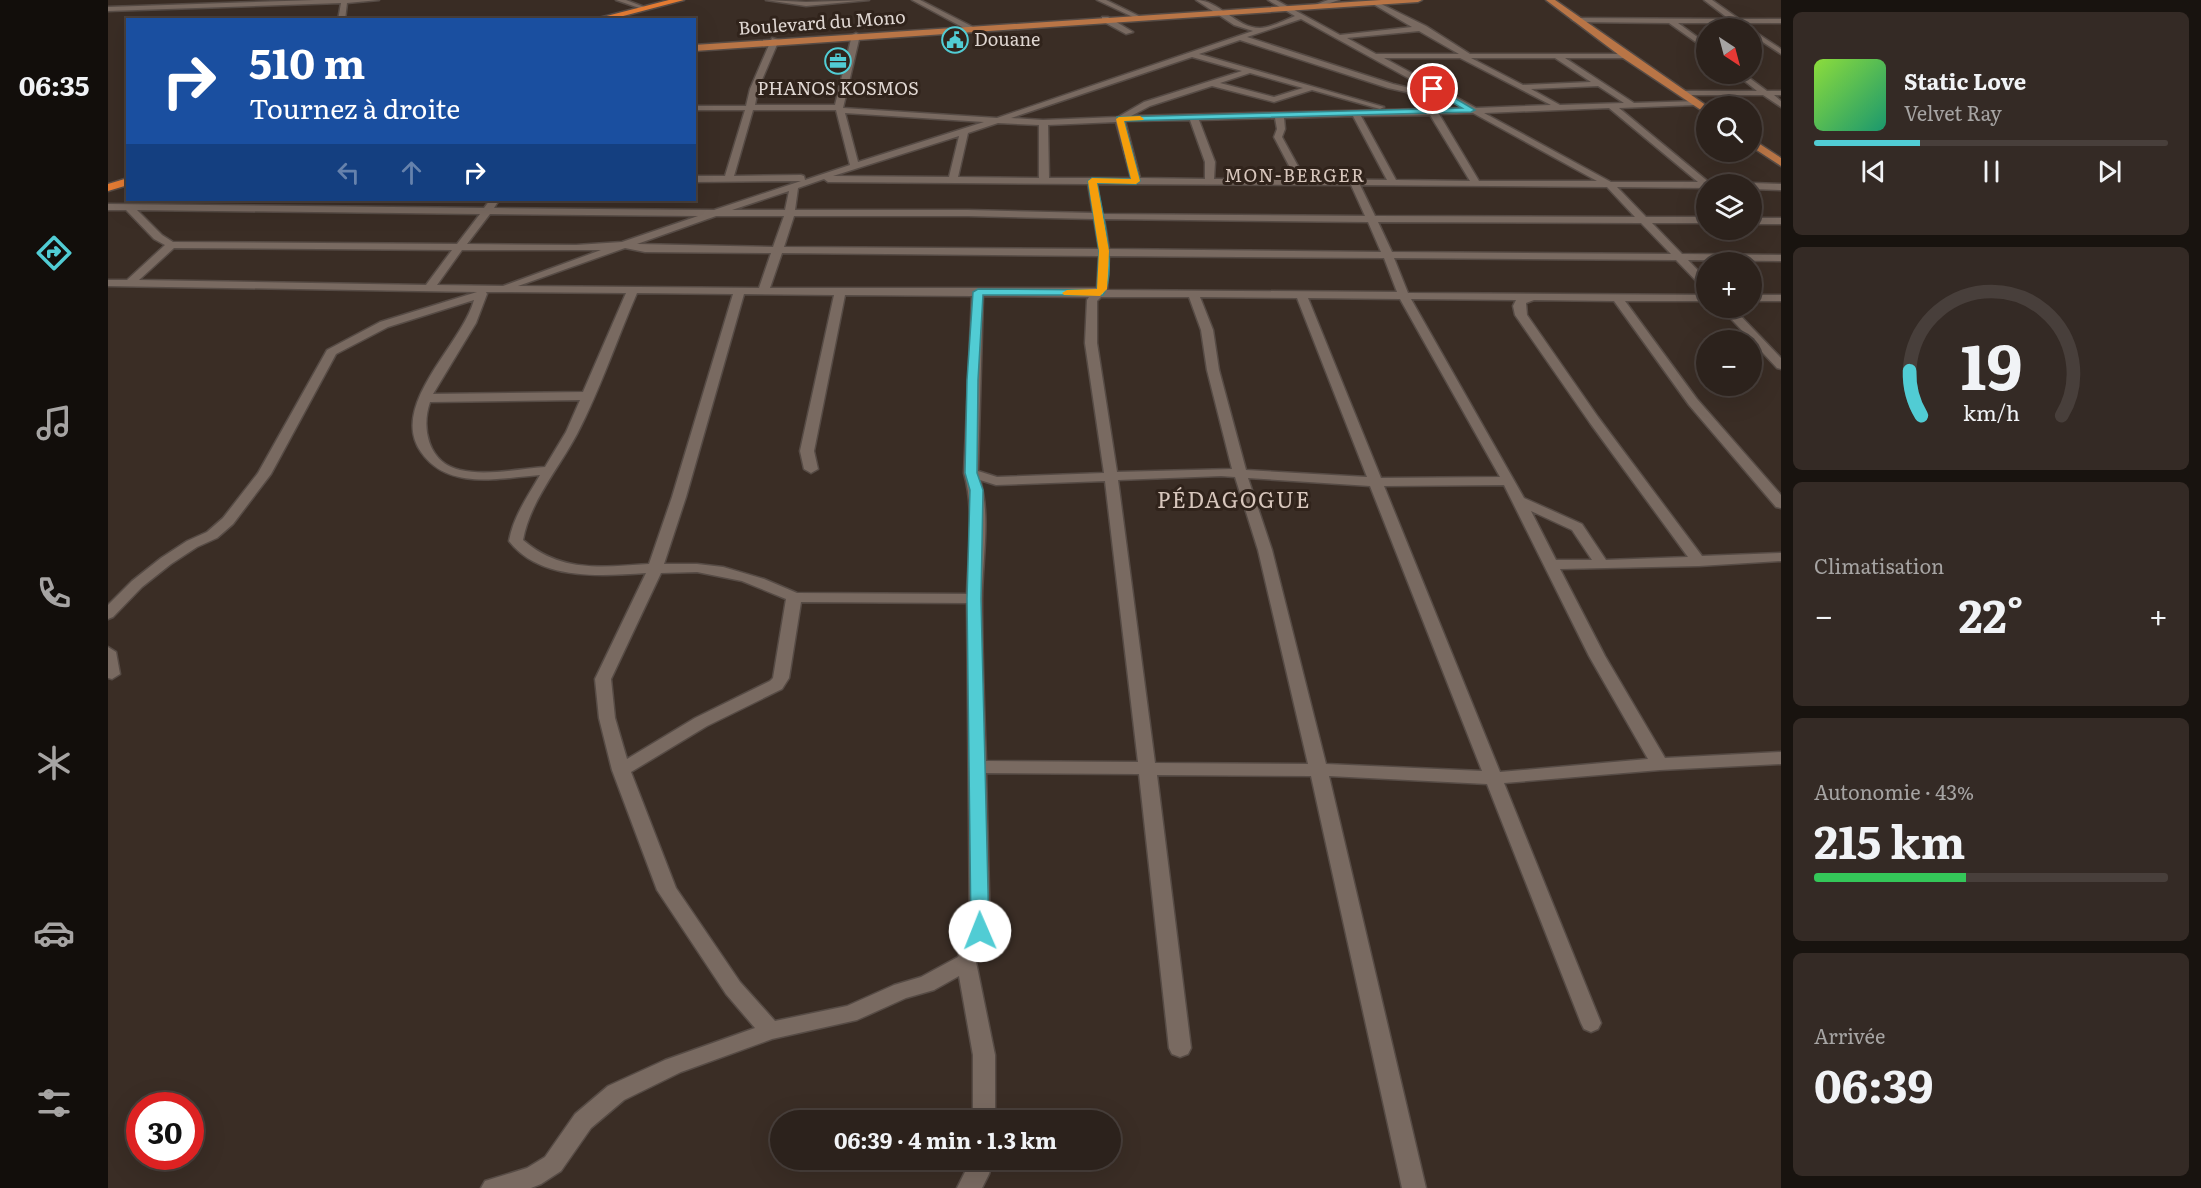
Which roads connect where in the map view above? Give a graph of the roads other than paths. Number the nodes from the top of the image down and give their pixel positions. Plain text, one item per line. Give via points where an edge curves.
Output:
1 (376, 0) edge
2 (619, 0) edge
3 (680, 0) edge
4 (769, 0) edge
5 (866, 0) edge
6 (915, 0) edge
7 (1100, 0) edge
8 (1199, 0) edge
9 (1271, 0) edge
10 (1336, 0) edge
11 (1391, 0) edge
12 (1418, 0) edge
13 (1550, 0) edge
14 (1707, 0) edge
15 (344, 1) edge
16 (668, 3) junction
17 (1375, 3) junction
18 (1318, 5) junction
19 (644, 8) junction
20 (1286, 8) junction
21 (108, 9) edge
22 (1220, 12) junction
23 (1137, 17) junction
24 (1300, 17) junction
25 (342, 18) edge
26 (603, 18) edge
27 (615, 18) edge
28 (1733, 18) edge
29 (1106, 20) junction
30 (1576, 20) junction
31 (1671, 21) junction
32 (1696, 21) edge
33 (1762, 21) edge
34 (1781, 21) edge
35 (969, 27) junction
36 (1423, 28) junction
37 (1258, 30) junction
38 (1129, 32) dead end
39 (856, 36) junction
40 (1239, 37) junction
41 (1338, 37) junction
42 (1762, 39) edge
43 (1696, 40) edge
44 (775, 41) junction
45 (696, 47) edge
46 (1781, 52) edge
47 (1191, 54) junction
48 (1555, 55) junction
49 (1374, 56) junction
50 (1459, 56) junction
51 (1469, 56) junction
52 (1626, 56) junction
53 (1249, 71) junction
54 (1212, 83) junction
55 (1600, 84) junction
56 (1753, 84) edge
57 (1520, 87) junction
58 (1311, 88) junction
59 (1764, 92) junction
60 (1681, 93) junction
61 (1781, 93) edge
62 (1453, 100) junction
63 (1695, 103) joint
64 (1631, 104) junction
65 (1610, 105) junction
66 (1781, 105) edge
67 (1559, 107) junction
68 (696, 108) edge
69 (750, 108) junction
70 (840, 109) junction
71 (1471, 110) junction
72 (1397, 112) junction
73 (1433, 112) junction
74 (1355, 113) junction
75 (1279, 115) junction
76 (1194, 118) junction
77 (1119, 119) junction
78 (995, 121) junction
79 (1043, 123) junction
80 (964, 131) junction
81 (1762, 149) edge
82 (1781, 163) edge
83 (855, 166) junction
84 (1696, 176) edge
85 (818, 178) junction
86 (696, 179) edge
87 (729, 179) junction
88 (953, 181) junction
89 (1044, 181) junction
90 (1092, 181) junction
91 (1136, 181) junction
92 (126, 182) edge
93 (1302, 182) junction
94 (1209, 183) junction
95 (1393, 183) junction
96 (1355, 184) junction
97 (1610, 184) junction
98 (1477, 185) junction
99 (1696, 185) edge
100 (794, 186) junction
101 (1762, 186) edge
102 (1781, 187) edge
103 (108, 188) edge
104 (763, 196) junction
105 (494, 201) edge
106 (108, 207) edge
107 (128, 207) junction
108 (489, 211) junction
109 (716, 213) junction
110 (790, 213) junction
111 (1100, 216) junction
112 (1371, 219) junction
113 (1644, 219) junction
114 (1696, 220) edge
115 (1762, 220) edge
116 (1781, 221) edge
117 (171, 245) junction
118 (459, 245) junction
119 (628, 245) junction
120 (777, 249) junction
121 (1104, 251) junction
122 (1388, 256) junction
123 (1681, 257) junction
124 (1781, 258) edge
125 (1696, 274) edge
126 (108, 283) edge
127 (130, 283) junction
128 (428, 289) junction
129 (498, 289) junction
130 (633, 289) junction
131 (740, 290) junction
132 (764, 290) junction
133 (840, 292) junction
134 (978, 292) junction
135 (1100, 293) junction
136 (481, 294) junction
137 (1193, 294) junction
138 (1301, 294) junction
139 (1404, 296) junction
140 (1616, 296) junction
141 (1532, 297) junction
142 (1696, 297) edge
143 (1762, 298) edge
144 (1781, 298) edge
145 (1736, 318) edge
146 (1781, 365) edge
147 (587, 396) junction
148 (426, 398) junction
149 (811, 469) dead end
150 (550, 471) junction
151 (971, 473) junction
152 (1240, 473) junction
153 (1112, 476) junction
154 (996, 481) junction
155 (1510, 481) junction
156 (1377, 482) junction
157 (976, 490) junction
158 (1521, 501) junction
159 (1781, 504) edge
160 (1781, 557) edge
161 (1699, 562) junction
162 (1551, 564) junction
163 (1602, 565) junction
164 (655, 569) junction
165 (794, 597) junction
166 (974, 599) junction
167 (108, 614) edge
168 (108, 652) edge
169 (112, 674) dead end
170 (1781, 758) edge
171 (1660, 764) junction
172 (976, 767) junction
173 (1146, 768) junction
174 (621, 770) junction
175 (1317, 770) junction
176 (1494, 778) junction
177 (966, 962) junction
178 (1591, 1023) dead end
179 (771, 1031) junction
180 (1180, 1048) dead end
181 (984, 1110) edge
182 (979, 1170) edge
183 (493, 1188) edge
184 (969, 1188) edge
185 (1414, 1188) edge

1 - 15 street
2 - 19 street
3 - 16 highway
4 - 5 street
6 - 35 street
7 - 23 street
8 - 22 street
9 - 20 street
10 - 18 street
11 - 18 main road, Boulevard du Mono
12 - 17 main road, Boulevard du Mono
13 - 30 main road
14 - 28 street
15 - 21 street
15 - 25 street
16 - 19 highway
16 - 27 highway
17 - 20 main road, Boulevard du Mono
17 - 36 street
18 - 20 main road, Boulevard du Mono
19 - 26 highway
20 - 22 main road, Boulevard du Mono
20 - 24 street
22 - 23 main road, Boulevard du Mono
22 - 29 main road, Boulevard du Mono
22 - 37 street
23 - 29 main road, Boulevard du Mono
24 - 37 street
24 - 41 street
29 - 35 main road, Boulevard du Mono
29 - 38 street
29 - 39 main road, Boulevard du Mono
30 - 31 street
30 - 52 main road
31 - 32 street
31 - 43 street
33 - 34 street
35 - 39 main road, Boulevard du Mono
36 - 41 street
36 - 51 street
37 - 40 street
39 - 44 main road, Boulevard du Mono
39 - 70 street
40 - 47 street
40 - 62 street via 1390,86
41 - 49 street
42 - 46 street
44 - 45 main road, Boulevard du Mono
44 - 69 street
47 - 53 street
47 - 78 street
48 - 51 street
48 - 52 street
48 - 55 street
49 - 50 street
49 - 62 street
50 - 51 street
50 - 57 street
52 - 60 main road
53 - 54 street
53 - 58 street
54 - 58 street via 1274,100
54 - 77 street via 1147,104
55 - 57 street
55 - 64 street
56 - 59 street
57 - 67 street
58 - 72 street
59 - 60 street
59 - 61 street
59 - 66 street
60 - 63 main road
62 - 71 street
63 - 64 street
64 - 65 street
65 - 67 street
65 - 84 street
67 - 71 street
68 - 69 street
69 - 70 street
69 - 87 street
70 - 78 street
70 - 83 street
71 - 73 street
71 - 97 street
72 - 73 street
72 - 74 street
73 - 98 street
74 - 75 street
74 - 95 street
75 - 76 street
75 - 93 street via 1278,137
76 - 77 street
76 - 94 street via 1210,162
77 - 79 street
77 - 91 street
78 - 79 street
78 - 80 street
79 - 89 street
80 - 83 street
80 - 88 street
81 - 82 main road
83 - 85 street
85 - 87 street
85 - 88 street
85 - 100 street
86 - 87 street
87 - 104 street
88 - 89 street
89 - 90 street
90 - 91 street
90 - 111 street
91 - 94 street
92 - 103 highway
93 - 94 street
93 - 96 street
95 - 96 street
95 - 98 street
96 - 112 street
97 - 98 street
97 - 99 street
97 - 113 street
100 - 104 street
100 - 110 street
101 - 102 street
104 - 109 street
104 - 110 street
105 - 108 street
106 - 107 street
107 - 108 street
107 - 117 street
108 - 109 street
108 - 118 street
109 - 110 street
109 - 119 street
110 - 111 street
110 - 120 street
111 - 112 street
111 - 121 street
112 - 113 street
112 - 122 street
113 - 114 street
113 - 123 street
115 - 116 street
117 - 118 street
117 - 127 street
118 - 119 street
118 - 128 street
119 - 120 street via 645,249
119 - 129 street
120 - 121 street
120 - 132 street
121 - 122 street
121 - 135 street
122 - 123 street
122 - 139 street
123 - 124 street
123 - 125 street
126 - 127 street
127 - 128 street
128 - 129 street
129 - 130 street
129 - 136 street
130 - 131 street
130 - 147 street
131 - 132 street
131 - 164 street
132 - 133 street
133 - 134 street
133 - 149 street via 807,451
134 - 135 street
134 - 151 street
135 - 137 street
135 - 153 street via 1092,300 1091,342
136 - 148 street via 471,323
136 - 167 street via 369,331 331,352 264,474 228,521 212,535 166,561
137 - 138 street
137 - 152 street via 1207,330 1213,370
138 - 139 street
138 - 156 street
139 - 141 street
139 - 155 street
140 - 141 street
140 - 142 street
140 - 159 street via 1693,402
141 - 161 street via 1521,301 1521,315
143 - 144 street
145 - 146 street
147 - 148 street
147 - 150 street
148 - 150 street via 418,424 420,442 440,466 467,475
150 - 164 street via 518,530 516,541 521,547 547,563 570,568
151 - 154 street
151 - 157 street
152 - 153 street
152 - 156 street
152 - 175 street via 1265,550
153 - 154 street
153 - 173 street
154 - 157 street
155 - 156 street
155 - 158 street
156 - 176 street
157 - 166 street
158 - 162 street
158 - 163 street via 1577,528
160 - 161 street
161 - 163 street
162 - 163 street
162 - 171 street via 1597,656
164 - 165 street via 725,571
164 - 174 street via 603,679 607,718
165 - 166 street
165 - 174 street via 777,685 701,722
166 - 172 street
168 - 169 street
170 - 171 street
171 - 176 street
172 - 173 street
172 - 177 street via 980,931
173 - 175 street
173 - 180 street
174 - 179 street via 667,890 734,988
175 - 176 street
175 - 185 street
176 - 178 street
177 - 179 street via 927,984 850,1014
177 - 181 street via 984,1055
179 - 183 street via 673,1066 615,1093 583,1121 554,1164 532,1177
182 - 184 street

